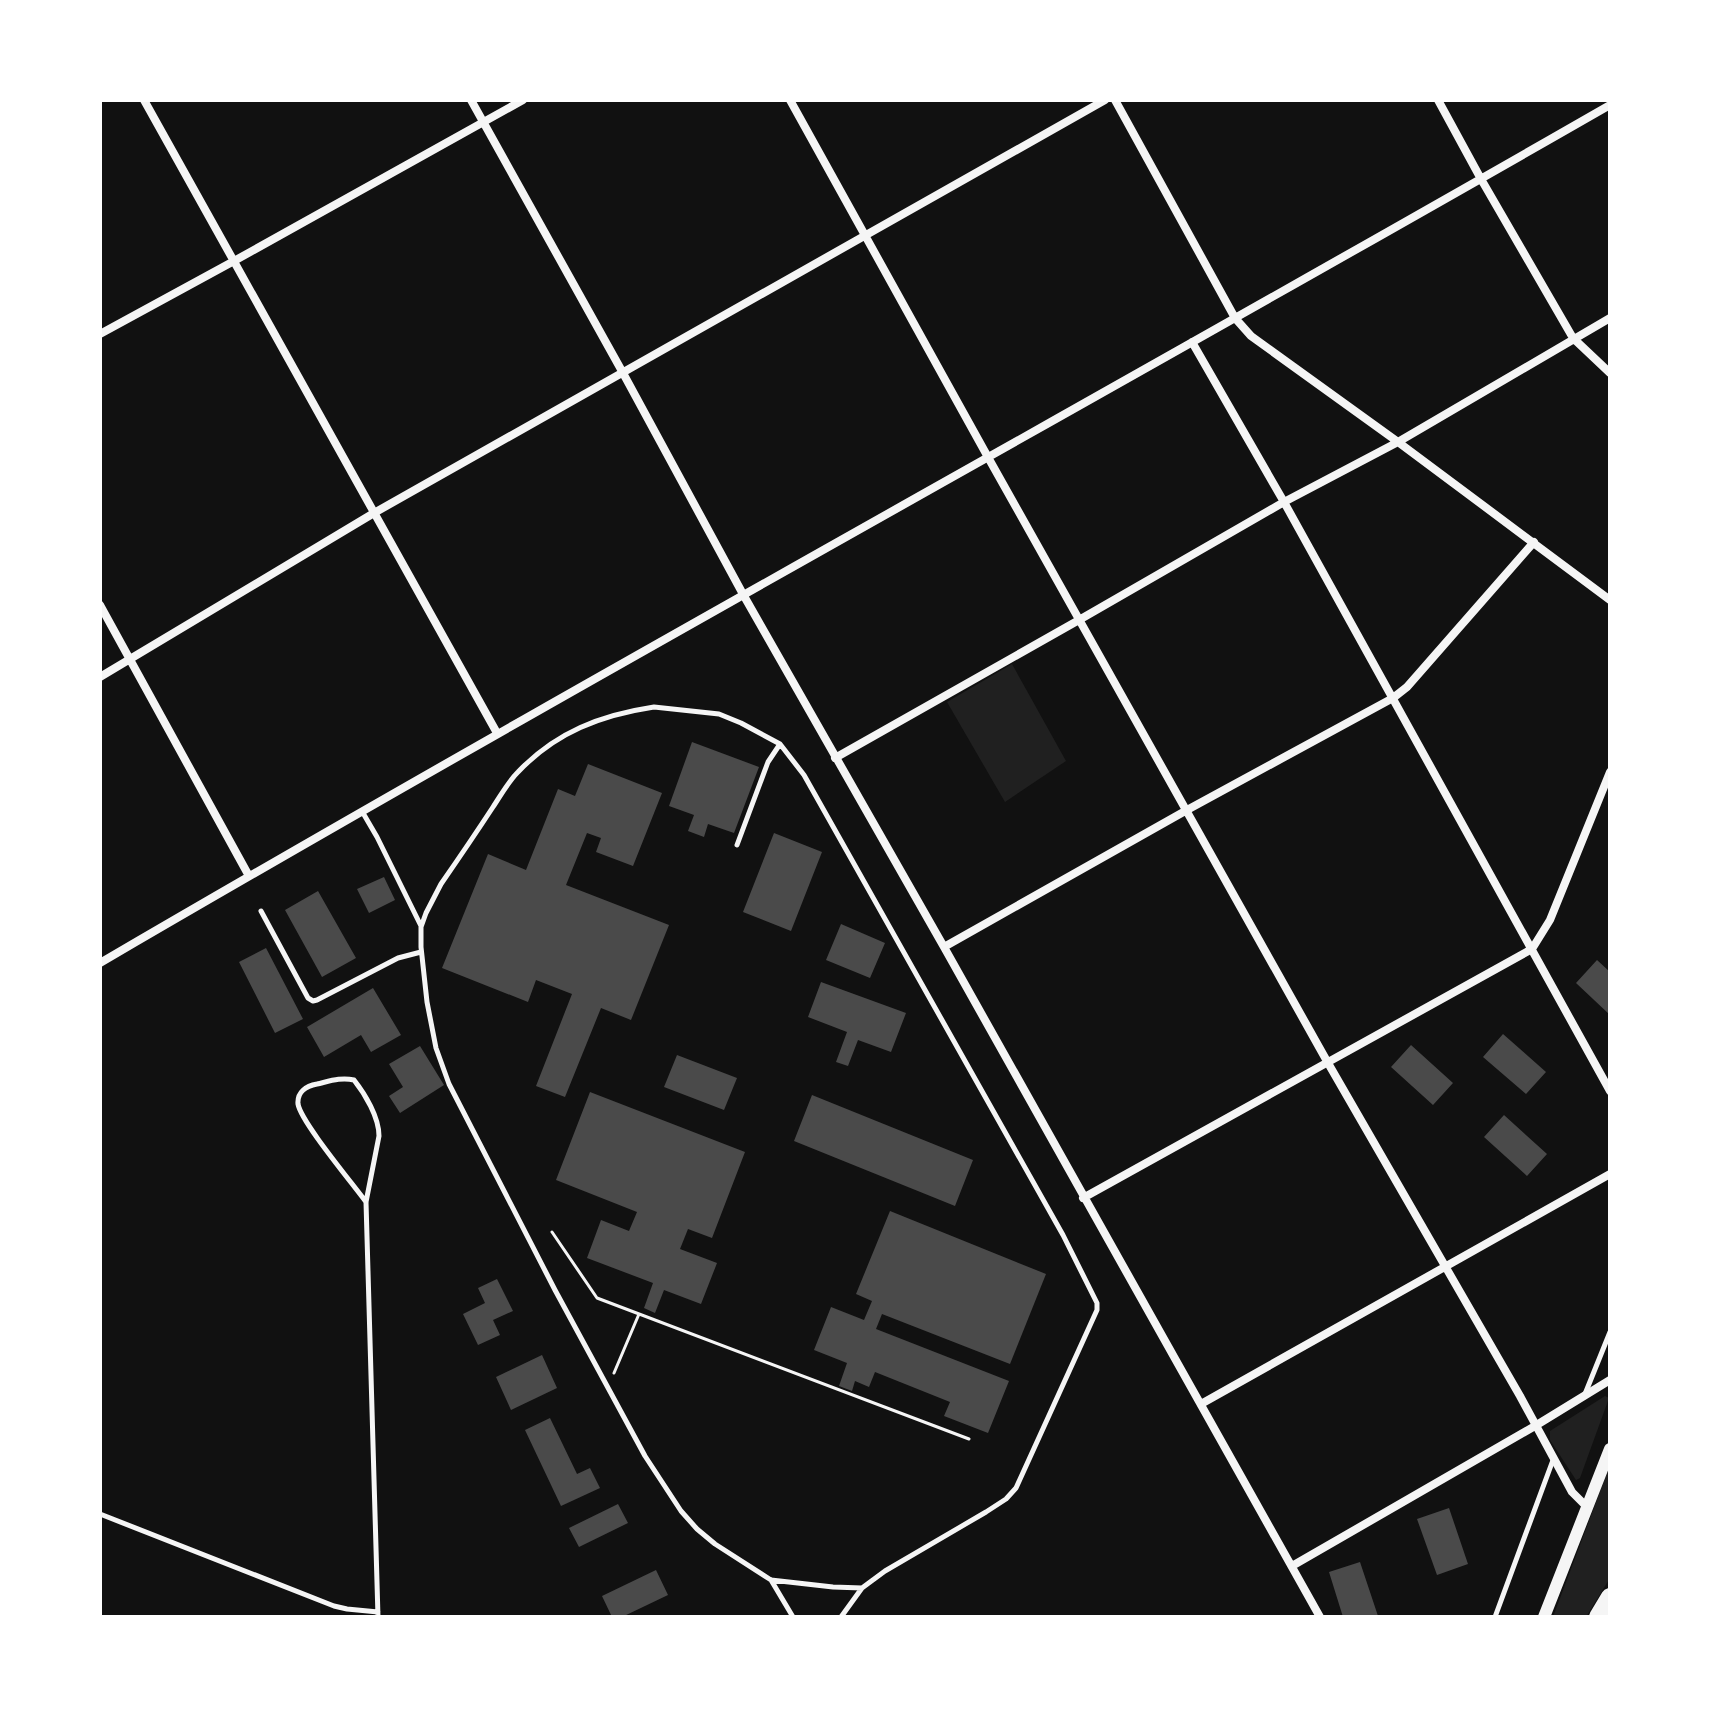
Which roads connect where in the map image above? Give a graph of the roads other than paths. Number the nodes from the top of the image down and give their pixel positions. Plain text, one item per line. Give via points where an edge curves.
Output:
1 (144, 100) edge
2 (471, 100) edge
3 (523, 100) edge
4 (790, 100) edge
5 (1105, 100) edge
6 (1115, 100) edge
7 (1438, 100) edge
8 (1610, 105) edge
9 (483, 121) junction
10 (1481, 179) junction
11 (865, 235) junction
12 (234, 261) junction
13 (1235, 318) junction
14 (1610, 318) edge
15 (100, 334) edge
16 (1573, 338) junction
17 (1192, 342) junction
18 (623, 373) junction
19 (1610, 373) edge
20 (1398, 442) junction
21 (989, 459) junction
22 (1284, 502) junction
23 (374, 513) junction
24 (1534, 542) junction
25 (744, 596) junction
26 (1610, 600) edge
27 (100, 605) edge
28 (1079, 620) junction
29 (129, 661) junction
30 (100, 677) edge
31 (1393, 698) junction
32 (497, 733) junction
33 (780, 744) junction
34 (835, 758) junction
35 (1610, 772) edge
36 (1187, 810) junction
37 (363, 813) junction
38 (737, 845) dead end
39 (249, 876) junction
40 (261, 911) dead end
41 (421, 927) junction
42 (944, 947) junction
43 (1532, 949) junction
44 (421, 952) junction
45 (100, 963) edge
46 (1328, 1063) junction
47 (1610, 1091) edge
48 (1610, 1174) edge
49 (1083, 1198) junction
50 (366, 1202) junction
51 (1445, 1266) junction
52 (1610, 1332) edge
53 (1610, 1380) edge
54 (1583, 1398) junction
55 (1201, 1404) junction
56 (1535, 1426) junction
57 (1610, 1449) edge
58 (1553, 1460) junction
59 (1588, 1508) junction
60 (100, 1514) edge
61 (1292, 1566) junction
62 (771, 1580) junction
63 (862, 1588) junction
64 (1610, 1597) edge
65 (378, 1614) edge
66 (793, 1617) edge
67 (841, 1617) edge
68 (1320, 1617) edge
69 (1495, 1617) edge
70 (1544, 1617) edge
71 (1598, 1617) edge

1 - 12 street
2 - 9 street
3 - 9 street
4 - 11 street
5 - 11 street
6 - 13 street
7 - 10 street
8 - 10 street
9 - 12 street
9 - 18 street
10 - 13 street
10 - 16 street
11 - 18 street
11 - 21 street
12 - 15 street
12 - 23 street
13 - 17 street
13 - 20 street via 1251,336
14 - 16 street
16 - 19 street
16 - 20 street
17 - 21 street
17 - 22 street
18 - 23 street
18 - 25 street
20 - 22 street
20 - 24 street
21 - 25 street
21 - 28 street
22 - 28 street
22 - 31 street
23 - 29 street
23 - 32 street
24 - 26 street
24 - 31 street
25 - 32 street
25 - 34 street
27 - 29 street
28 - 34 street
28 - 36 street
29 - 30 street
29 - 39 street
31 - 36 street
31 - 43 street
32 - 37 street
33 - 38 lane
33 - 41 lane via 719,714 685,709 654,707 588,723 557,739 515,775 441,884
33 - 63 lane via 811,789 1097,1303 1016,1488
34 - 42 street
35 - 43 street via 1550,920
36 - 42 street
36 - 46 street
37 - 39 street
37 - 41 lane
39 - 45 street
40 - 44 lane via 313,1001 398,958
41 - 44 lane
42 - 49 street
43 - 46 street
43 - 47 street
44 - 62 lane via 436,1048 449,1084 645,1456 697,1529
46 - 49 street
46 - 51 street
48 - 51 street
49 - 55 street
50 - 50 lane via 379,1127 361,1089 344,1078 310,1085 299,1097 300,1111
50 - 65 lane
51 - 55 street
51 - 56 street
52 - 54 lane
53 - 54 street
54 - 56 street
55 - 61 street
56 - 58 street
56 - 61 street
57 - 59 street
58 - 59 street
58 - 69 lane
59 - 70 street
60 - 65 lane via 334,1606
61 - 68 street
62 - 63 lane
62 - 66 lane
63 - 67 lane
64 - 71 highway

